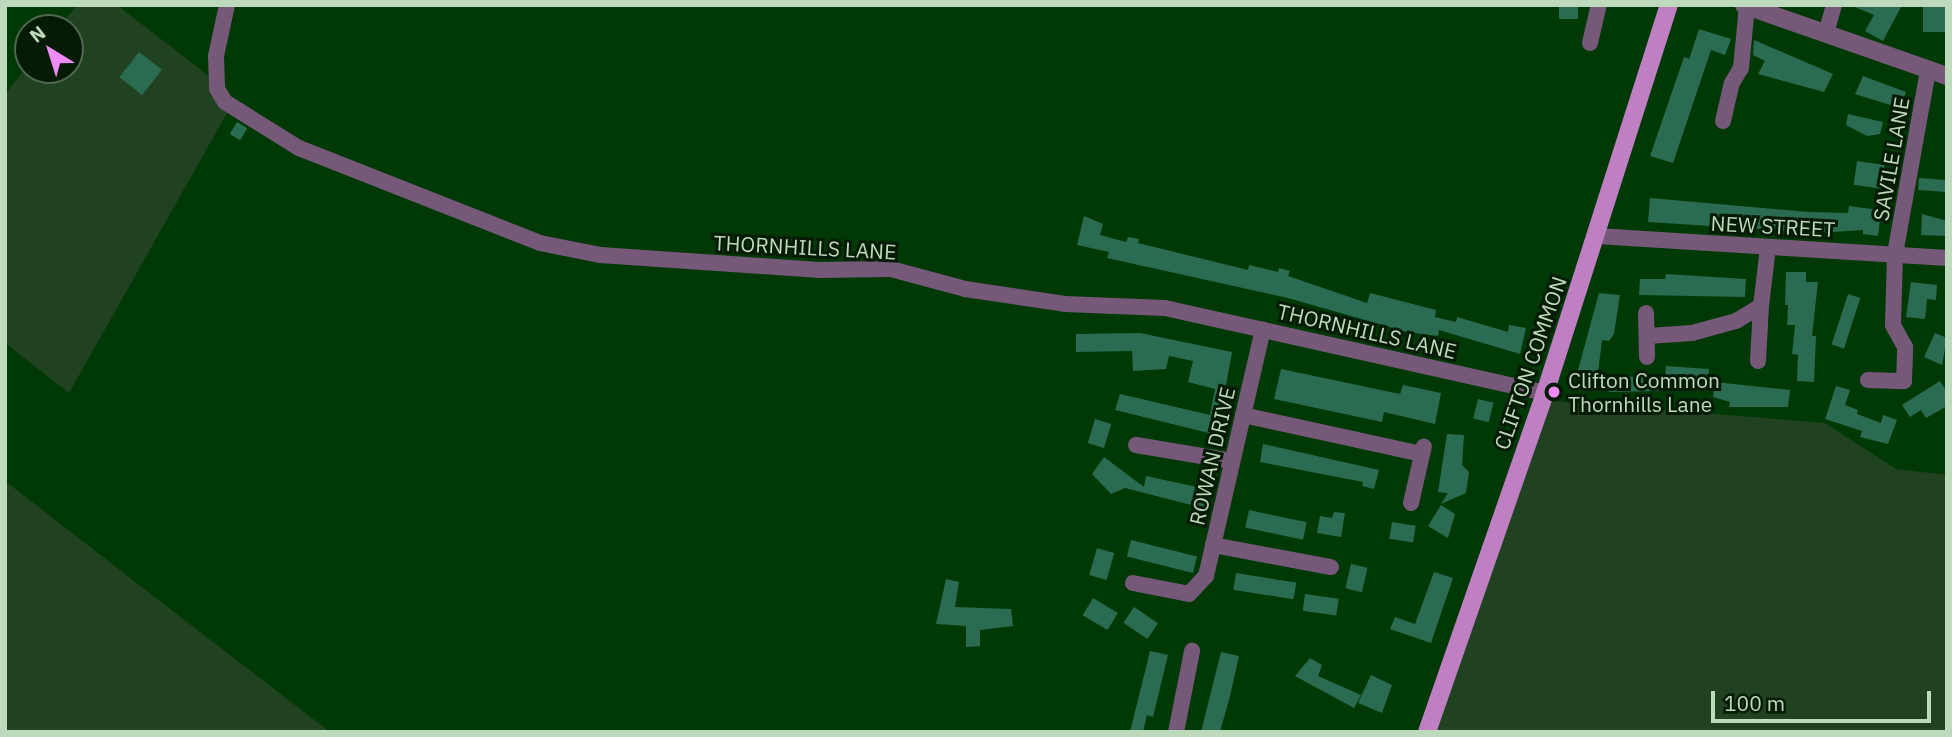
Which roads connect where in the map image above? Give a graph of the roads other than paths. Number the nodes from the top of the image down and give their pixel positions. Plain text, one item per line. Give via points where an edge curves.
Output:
1 (227, 5) edge
2 (1599, 5) edge
3 (1669, 5) edge
4 (1834, 5) edge
5 (1746, 6) edge
6 (1826, 33) junction
7 (1590, 43) dead end
8 (1928, 71) junction
9 (1947, 76) edge
10 (1723, 121) dead end
11 (1597, 236) junction
12 (1768, 247) junction
13 (1895, 254) junction
14 (1947, 258) edge
15 (1761, 306) junction
16 (1646, 313) dead end
17 (1263, 329) junction
18 (1648, 336) junction
19 (1647, 357) dead end
20 (1758, 361) dead end
21 (1868, 380) dead end
22 (1545, 393) junction
23 (1243, 415) junction
24 (1136, 445) dead end
25 (1232, 461) junction
26 (1410, 503) dead end
27 (1213, 545) junction
28 (1332, 567) dead end
29 (1133, 583) dead end
30 (1192, 652) dead end
31 (1176, 732) edge
32 (1427, 732) edge

1 - 17 street, THORNHILLS LANE via 216,57 217,89 225,102 299,148 540,243 600,255 818,270 891,269 965,289 1065,304 1165,308
2 - 7 street
3 - 11 main road, CLIFTON COMMON
4 - 6 street
5 - 6 street
5 - 10 street via 1741,68 1732,83
6 - 8 street
8 - 9 street
8 - 13 street, SAVILE LANE
11 - 12 street, NEW STREET
11 - 22 main road, CLIFTON COMMON
12 - 13 street, NEW STREET
12 - 15 street
13 - 14 street, NEW STREET
13 - 21 street, SAVILE LANE via 1893,325 1905,347 1904,381
15 - 18 street via 1735,321 1692,333
15 - 20 street
16 - 18 street
17 - 22 street, THORNHILLS LANE
17 - 23 street, ROWAN DRIVE
18 - 19 street
22 - 32 main road, CLIFTON COMMON
23 - 25 street, ROWAN DRIVE
23 - 26 street via 1423,449
24 - 25 street
25 - 27 street, ROWAN DRIVE
27 - 28 street
27 - 29 street, ROWAN DRIVE via 1206,576 1196,591 1189,594
30 - 31 street

